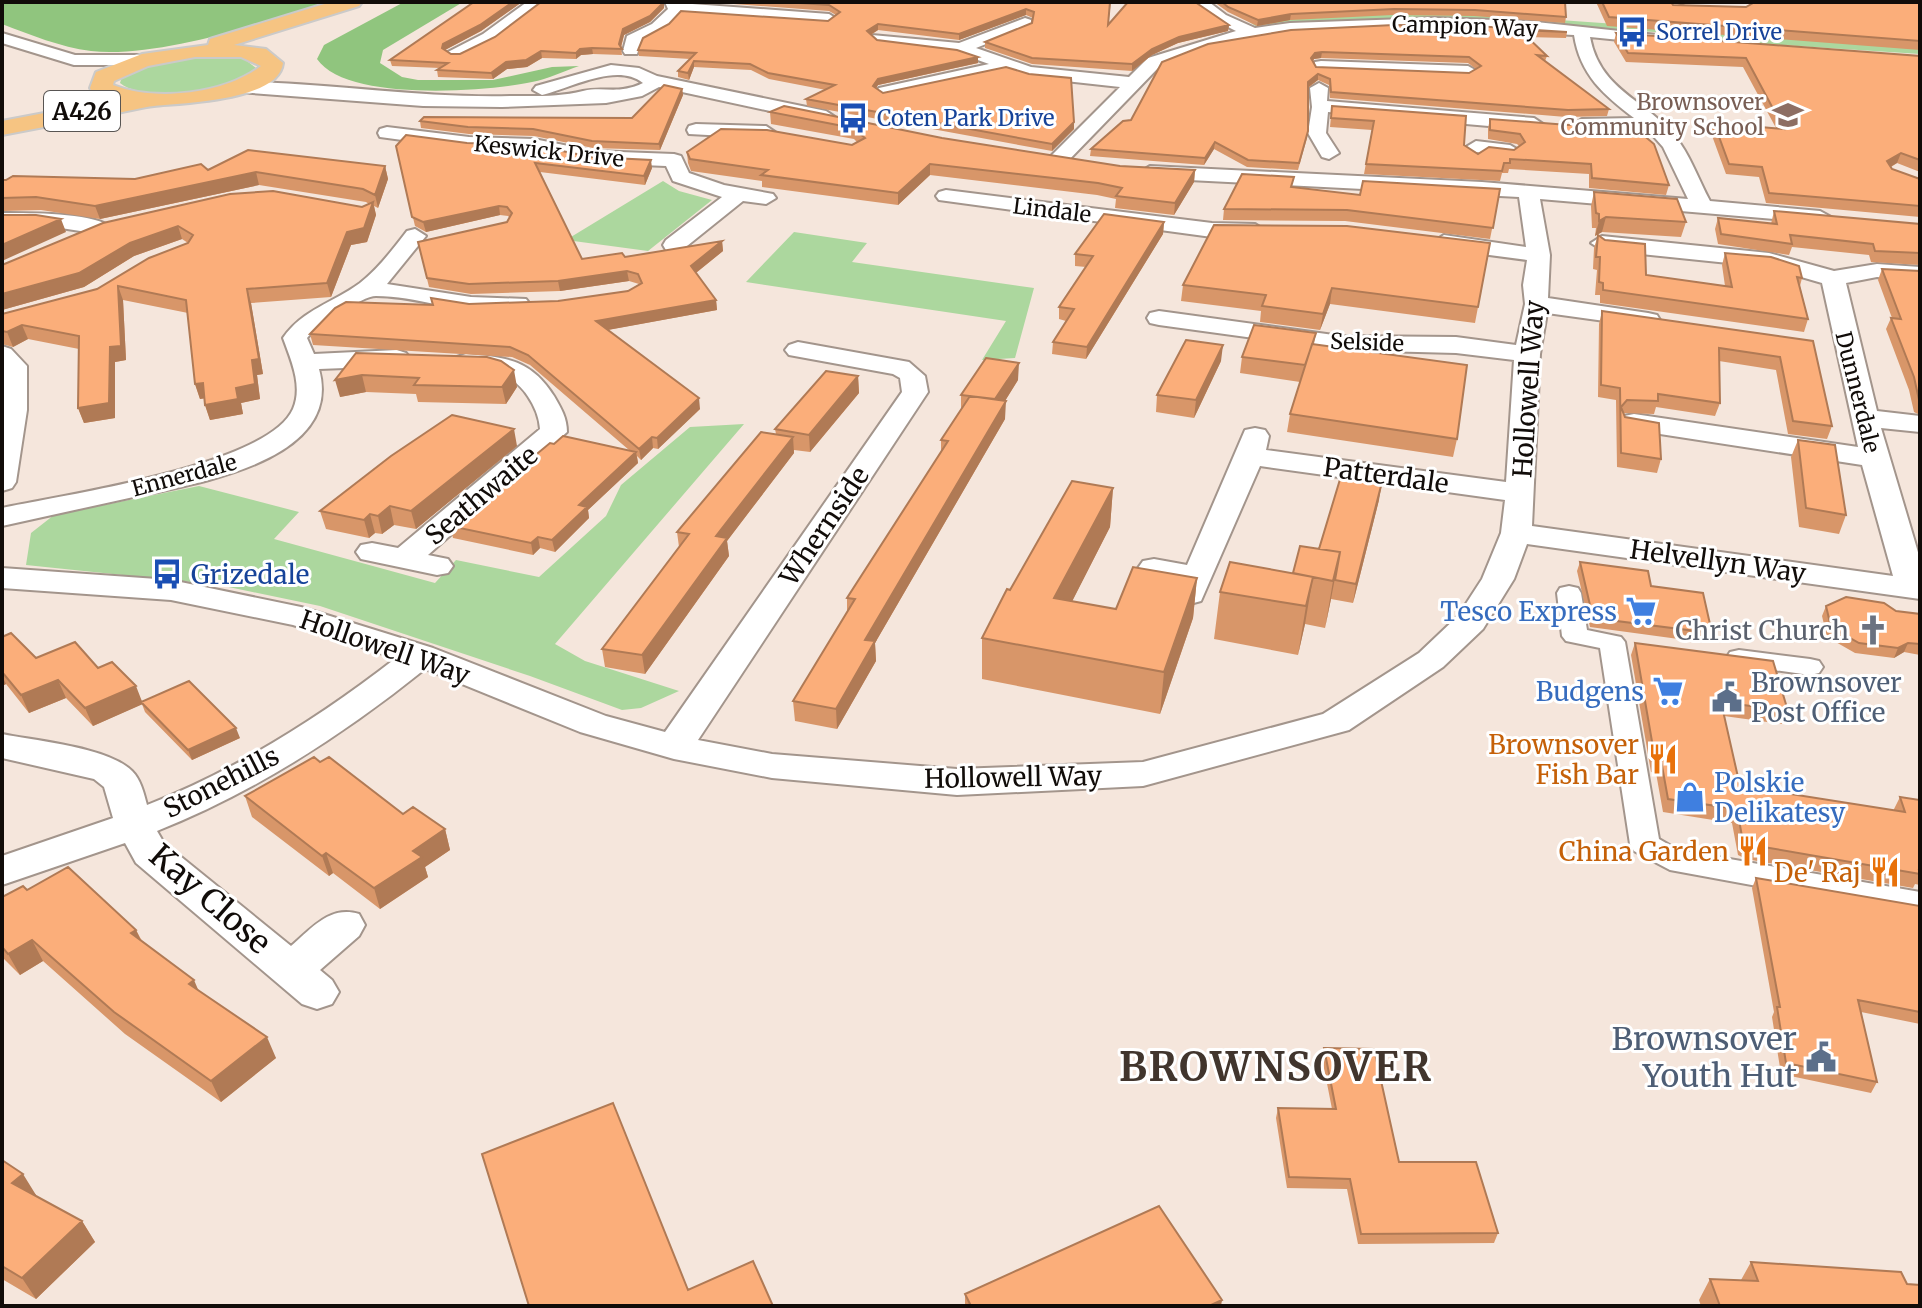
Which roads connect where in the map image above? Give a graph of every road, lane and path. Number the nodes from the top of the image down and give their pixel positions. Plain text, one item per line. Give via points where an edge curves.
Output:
1 (537, 2) edge
2 (1199, 2) edge
3 (363, 4) edge
4 (1671, 5) edge
5 (674, 6) edge
6 (1703, 7) edge
7 (829, 19) edge
8 (1024, 20) edge
9 (1581, 31) junction
10 (1253, 33) junction
11 (4, 41) edge
12 (887, 42) edge
13 (961, 48) junction
14 (454, 53) edge
15 (1432, 53) edge
16 (169, 54) junction
17 (74, 60) junction
18 (142, 60) junction
19 (265, 61) junction
20 (1005, 65) junction
21 (1437, 70) junction
22 (616, 71) junction
23 (1468, 71) edge
24 (652, 80) junction
25 (102, 82) junction
26 (1133, 83) junction
27 (565, 86) junction
28 (238, 87) junction
29 (321, 89) junction
30 (885, 92) edge
31 (615, 97) junction
32 (163, 99) junction
33 (736, 99) junction
34 (442, 101) junction
35 (1322, 106) junction
36 (2, 117) edge
37 (844, 121) edge
38 (1476, 121) junction
39 (1650, 123) junction
40 (2, 128) edge
41 (696, 130) junction
42 (387, 133) dead end
43 (782, 135) edge
44 (425, 138) junction
45 (1348, 144) dead end
46 (406, 148) edge
47 (1510, 151) edge
48 (674, 160) junction
49 (1088, 165) edge
50 (1134, 170) edge
51 (1528, 192) junction
52 (739, 194) junction
53 (946, 196) dead end
54 (766, 198) dead end
55 (1702, 206) junction
56 (2, 219) edge
57 (1842, 219) edge
58 (1271, 231) edge
59 (421, 239) edge
60 (1424, 240) edge
61 (1602, 242) edge
62 (674, 245) edge
63 (60, 247) edge
64 (1539, 255) junction
65 (1920, 274) edge
66 (1835, 279) junction
67 (369, 288) junction
68 (535, 303) edge
69 (1537, 304) junction
70 (1159, 318) dead end
71 (1665, 322) edge
72 (2, 354) edge
73 (1527, 354) junction
74 (814, 358) dead end
75 (304, 362) junction
76 (1865, 418) junction
77 (1634, 422) edge
78 (1920, 424) edge
79 (1874, 458) junction
80 (2, 482) edge
81 (1521, 493) junction
82 (2, 517) edge
83 (1516, 533) junction
84 (372, 552) dead end
85 (405, 558) junction
86 (437, 566) dead end
87 (1154, 568) edge
88 (2, 578) edge
89 (1916, 588) edge
90 (1569, 593) dead end
91 (421, 655) junction
92 (1711, 655) edge
93 (1810, 667) dead end
94 (2, 746) edge
95 (674, 747) junction
96 (134, 824) junction
97 (2, 871) edge
98 (1920, 904) edge
99 (344, 925) dead end

1 - 14 street via 489,37
2 - 10 street
3 - 16 highway
3 - 19 highway via 272,39
4 - 6 street
4 - 9 street, Campion Way via 1692,18 1699,42
5 - 7 street
5 - 22 street via 655,30 654,40 617,62
8 - 13 street
9 - 10 street, Campion Way via 1393,23
9 - 39 street via 1584,55 1603,87
10 - 26 street, Campion Way via 1179,51 1154,62
11 - 17 street
12 - 13 street
13 - 20 street
15 - 21 street
16 - 18 highway
16 - 19 highway via 219,50
17 - 18 street
17 - 25 street
18 - 25 highway
19 - 28 highway via 255,81
19 - 29 street
20 - 26 street
20 - 30 street via 921,93
21 - 23 street
21 - 35 street via 1318,61
22 - 24 street
22 - 27 street via 582,75
24 - 31 street via 642,91
24 - 33 street
25 - 32 highway via 123,97
25 - 36 highway, A426 via 60,103
26 - 49 street, Campion Way via 1050,160
27 - 31 street via 575,95
27 - 34 street
28 - 29 street
28 - 32 highway
29 - 34 street
31 - 33 street
31 - 34 street
32 - 40 highway, A426
33 - 37 street
33 - 41 street via 704,116
35 - 38 street
35 - 45 street via 1317,133 1327,148
38 - 39 street
38 - 47 street via 1476,151
39 - 55 street via 1667,139
41 - 43 street
41 - 48 street
42 - 44 street, Keswick Drive
44 - 46 street
44 - 48 street, Keswick Drive via 534,145 593,157
48 - 52 street via 680,177
50 - 51 street
51 - 55 street
51 - 64 street, Hollowell Way
52 - 54 street
52 - 62 street
53 - 58 street, Lindale via 1212,230
55 - 57 street
56 - 63 street via 107,226
59 - 67 street, Ennerdale
60 - 64 street
61 - 66 street via 1677,260 1769,260
64 - 69 street, Hollowell Way
65 - 66 street via 1873,270
66 - 76 street, Dunnerdale via 1839,348
67 - 68 street via 471,304
67 - 75 street, Ennerdale via 310,321 293,322
69 - 71 street
69 - 73 street, Hollowell Way
70 - 73 street, Selside via 1341,343 1456,345
72 - 80 street via 14,366 16,396
73 - 81 street, Hollowell Way
74 - 95 street, Whernside via 900,367 910,372 915,392
75 - 82 street, Ennerdale via 310,397 304,418 244,460
75 - 85 street, Seathwaite via 369,357 515,368 534,384 555,422 553,432
76 - 78 street
76 - 79 street, Dunnerdale
77 - 79 street
79 - 89 street, Dunnerdale
81 - 83 street, Hollowell Way
81 - 87 street, Patterdale via 1252,446 1194,586
83 - 89 street, Helvellyn Way
83 - 95 street, Hollowell Way via 1498,579 1471,622 1431,660 1336,722 1143,774 957,782 772,766
84 - 85 street, Seathwaite
85 - 86 street, Seathwaite
88 - 91 street, Hollowell Way via 171,590 301,617
90 - 98 street via 1575,636 1625,644 1645,844 1670,859
91 - 95 street, Hollowell Way via 593,724
91 - 96 street, Stonehills via 363,701 228,784
92 - 93 street
94 - 96 street, Kay Close via 107,770 121,782
96 - 97 street, Stonehills
96 - 99 street, Kay Close via 150,853 304,981

